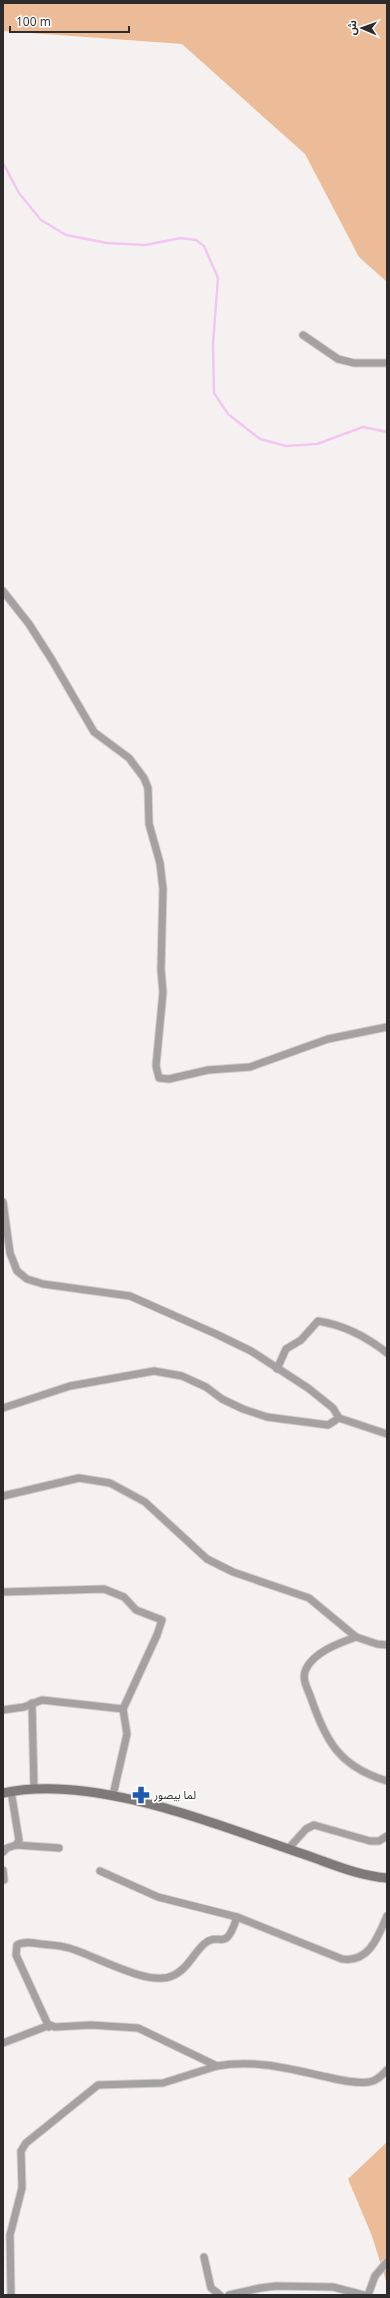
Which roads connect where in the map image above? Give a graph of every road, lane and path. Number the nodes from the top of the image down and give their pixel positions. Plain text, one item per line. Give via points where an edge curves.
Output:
1 (303, 334) dead end
2 (387, 363) edge
3 (3, 591) edge
4 (387, 1027) edge
5 (3, 1202) edge
6 (387, 1353) edge
7 (277, 1369) junction
8 (3, 1408) edge
9 (339, 1418) junction
10 (387, 1434) edge
11 (3, 1496) edge
12 (3, 1592) edge
13 (356, 1637) junction
14 (387, 1645) edge
15 (32, 1703) junction
16 (123, 1709) junction
17 (3, 1710) edge
18 (387, 1781) edge
19 (34, 1788) junction
20 (7, 1792) edge
21 (113, 1795) junction
22 (387, 1836) edge
23 (16, 1846) junction
24 (59, 1848) dead end
25 (288, 1849) junction
26 (3, 1852) edge
27 (3, 1870) edge
28 (100, 1871) dead end
29 (387, 1878) edge
30 (4, 1880) edge
31 (387, 1916) edge
32 (237, 1917) junction
33 (49, 2027) junction
34 (3, 2043) edge
35 (217, 2066) junction
36 (387, 2070) edge
37 (204, 2258) dead end
38 (387, 2262) edge
39 (11, 2295) edge
40 (220, 2295) edge
41 (229, 2295) edge
42 (364, 2295) edge
43 (368, 2295) edge

1 - 2 street via 338,360 354,363
3 - 4 street via 44,648 94,732 129,758 148,788 149,824 160,863 163,889 163,992 156,1066 159,1078 168,1079 208,1070 250,1067 328,1039
5 - 7 street via 10,1253 17,1271 27,1279 43,1284 130,1296 237,1344
6 - 7 street via 334,1323 318,1321 302,1340 286,1349
7 - 9 street via 333,1408
8 - 9 street via 70,1386 154,1371 182,1376 243,1409 267,1417 328,1425
9 - 10 street
11 - 13 street via 79,1478 94,1479 117,1486 145,1502 206,1560 309,1598
12 - 16 street via 104,1589 124,1597 136,1610 162,1620
13 - 14 street
13 - 18 street via 321,1653 306,1668 304,1680 318,1719 334,1749 368,1774
15 - 16 street via 39,1700 62,1701
15 - 17 street
15 - 19 street
16 - 21 street via 127,1734
19 - 20 street
19 - 21 street via 59,1788
20 - 23 street via 19,1839
21 - 25 street via 211,1823
22 - 25 street via 370,1841 314,1826 306,1829
23 - 24 street
23 - 26 street
25 - 29 street via 361,1873
27 - 30 street
28 - 32 street via 158,1897
31 - 32 street via 370,1950 363,1956 350,1960
32 - 33 street via 229,1938 207,1942 183,1969 161,1979 142,1976 69,1948 32,1943 17,1945 16,1955
33 - 34 street
33 - 35 street via 91,2025 138,2028
35 - 36 street via 238,2063 262,2064 339,2080 364,2082 375,2080
35 - 39 street via 162,2083 98,2085 26,2143 21,2151 22,2188 10,2235
37 - 40 street via 212,2288
38 - 43 street via 375,2276
41 - 42 street via 276,2286 333,2287

